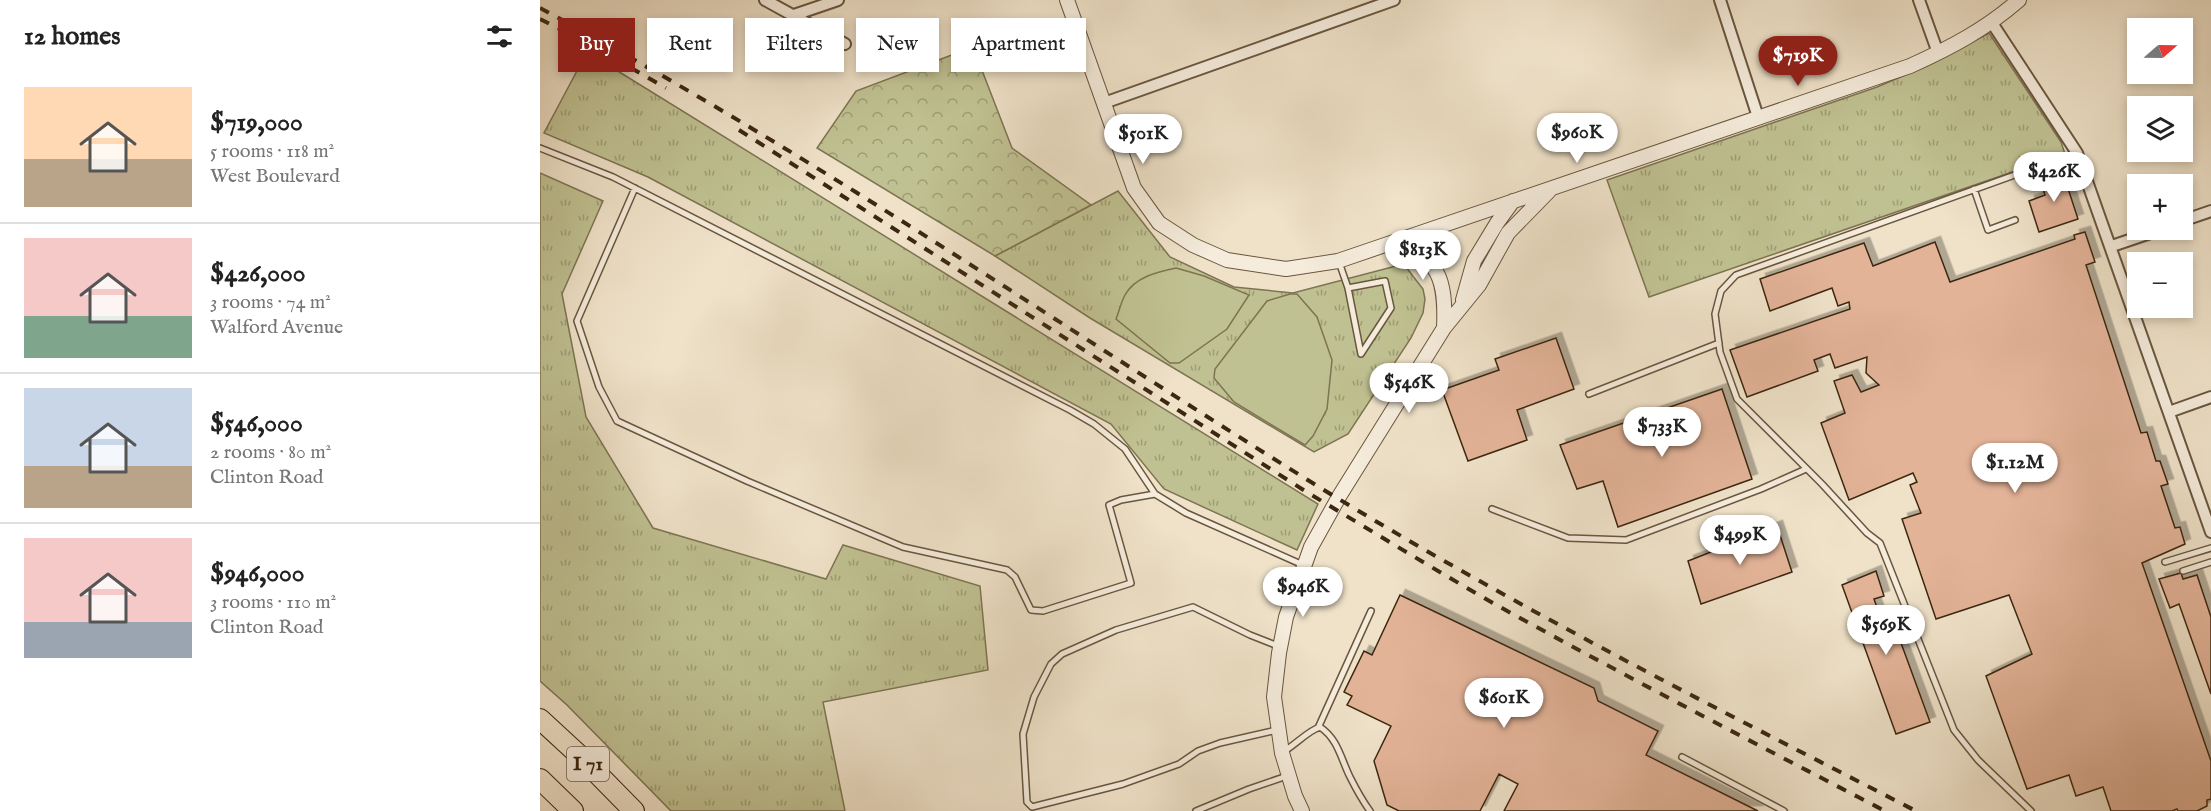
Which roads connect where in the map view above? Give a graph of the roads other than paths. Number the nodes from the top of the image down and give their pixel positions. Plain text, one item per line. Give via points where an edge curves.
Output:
1 (765, 0) edge
2 (838, 0) edge
3 (1067, 0) edge
4 (1394, 0) edge
5 (1720, 0) edge
6 (1919, 0) edge
7 (2019, 0) edge
8 (794, 15) junction
9 (1992, 23) junction
10 (846, 44) dead end
11 (1938, 53) junction
12 (1104, 103) junction
13 (1758, 117) junction
14 (540, 148) edge
15 (2077, 153) junction
16 (635, 188) junction
17 (1551, 189) junction
18 (1974, 189) junction
19 (1513, 201) junction
20 (2211, 211) edge
21 (2193, 217) edge
22 (2015, 220) dead end
23 (1497, 222) junction
24 (1508, 233) junction
25 (2130, 240) edge
26 (1386, 244) junction
27 (2112, 246) junction
28 (1338, 261) junction
29 (1348, 288) junction
30 (1461, 306) junction
31 (1444, 328) junction
32 (1719, 343) junction
33 (1588, 394) dead end
34 (2211, 397) edge
35 (2169, 412) junction
36 (1806, 469) junction
37 (1155, 494) junction
38 (1492, 509) dead end
39 (2211, 532) edge
40 (2211, 548) edge
41 (2165, 562) dead end
42 (2211, 562) edge
43 (1305, 565) junction
44 (2183, 571) dead end
45 (1371, 611) dead end
46 (1280, 647) junction
47 (540, 719) edge
48 (1318, 728) junction
49 (1278, 730) junction
50 (1282, 753) junction
51 (1682, 757) dead end
52 (1289, 776) junction
53 (540, 779) edge
54 (573, 811) edge
55 (634, 811) edge
56 (1196, 811) edge
57 (1302, 811) edge
58 (1370, 811) edge
59 (1784, 811) edge
60 (2031, 811) edge

1 - 8 street
2 - 8 street
3 - 12 street
4 - 12 street
5 - 13 street
6 - 11 street
7 - 9 street
8 - 10 street
9 - 11 street
9 - 15 street
11 - 13 street
12 - 28 street via 1134,188 1159,223 1193,245 1227,260 1286,269
13 - 17 street
14 - 16 lane
15 - 18 lane
15 - 27 street
16 - 37 lane via 1094,424 1125,449
16 - 37 lane via 577,321 598,387 617,421 903,547 1007,570 1015,577 1031,610 1043,611 1131,583 1109,505
17 - 19 street
17 - 24 street
18 - 22 lane via 1988,230
18 - 32 lane via 1736,275 1721,291 1716,304
19 - 23 street
19 - 26 street
20 - 21 street
23 - 24 street
23 - 30 street via 1474,261
24 - 30 street via 1479,285
25 - 27 street
26 - 28 street
26 - 31 street via 1407,248 1430,263 1444,288
27 - 35 street
28 - 29 lane
29 - 29 lane via 1352,307 1361,354 1391,308 1385,281
30 - 31 street
31 - 43 street via 1340,495
32 - 33 lane
32 - 36 lane via 1737,399
34 - 35 street
35 - 39 street
36 - 38 lane via 1626,540 1568,538
36 - 60 lane via 1880,543 1954,730 1978,760
37 - 43 lane via 1186,513
40 - 41 lane
42 - 44 lane
43 - 46 street via 1286,617
45 - 48 lane
46 - 49 street via 1274,697
46 - 49 lane via 1193,607 1116,630 1062,654 1051,664 1034,697 1023,734 1027,802 1032,807 1123,784 1179,764 1220,743
47 - 55 highway, I 71
48 - 50 lane
48 - 58 lane via 1332,738
49 - 50 street
50 - 52 street
51 - 59 lane
52 - 56 lane
52 - 57 street
53 - 54 highway, I 71

